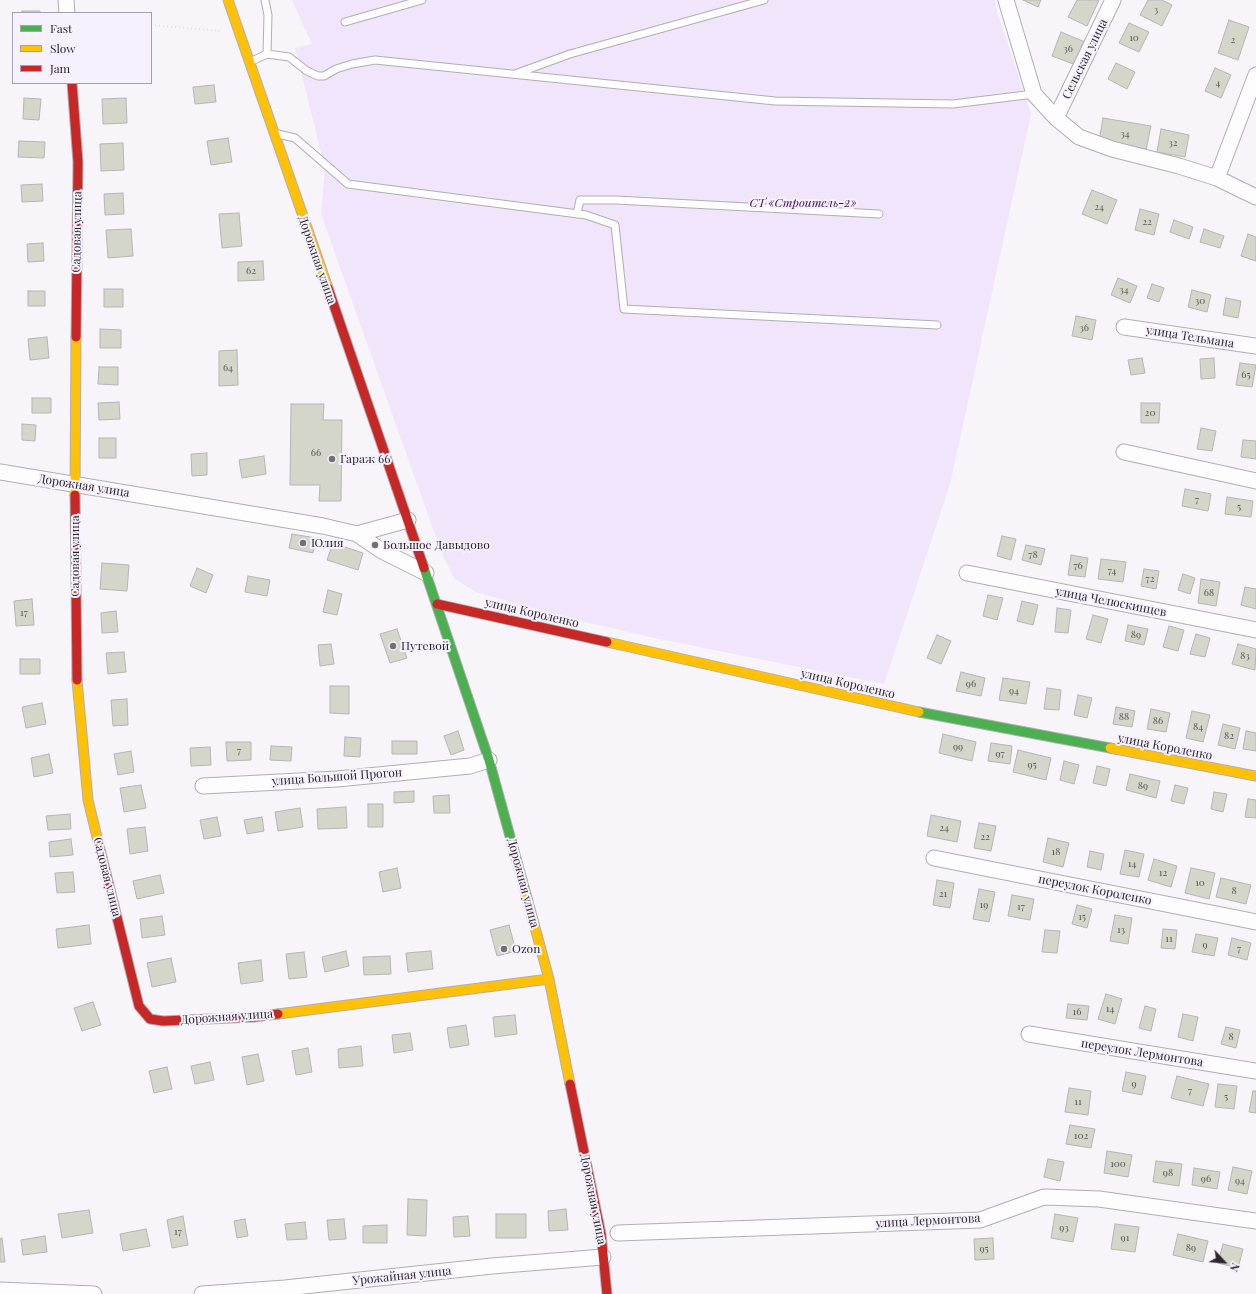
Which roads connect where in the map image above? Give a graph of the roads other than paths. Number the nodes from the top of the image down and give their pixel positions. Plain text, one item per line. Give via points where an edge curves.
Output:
1 (66, 0) edge
2 (228, 0) edge
3 (265, 0) edge
4 (422, 0) edge
5 (764, 0) edge
6 (1006, 0) edge
7 (1113, 0) edge
8 (67, 12) edge
9 (345, 22) dead end
10 (267, 54) junction
11 (249, 62) junction
12 (512, 75) junction
13 (1256, 75) edge
14 (72, 84) edge
15 (1034, 94) junction
16 (1056, 118) junction
17 (274, 133) junction
18 (1217, 178) junction
19 (1256, 197) edge
20 (577, 214) junction
21 (879, 214) dead end
22 (937, 325) dead end
23 (1124, 327) dead end
24 (1256, 346) edge
25 (1124, 452) dead end
26 (0, 472) edge
27 (1256, 481) edge
28 (75, 484) junction
29 (408, 520) junction
30 (357, 534) junction
31 (426, 573) junction
32 (967, 573) dead end
33 (437, 604) junction
34 (1256, 630) edge
35 (489, 760) junction
36 (1256, 776) edge
37 (203, 786) dead end
38 (934, 858) dead end
39 (1256, 922) edge
40 (549, 979) junction
41 (150, 1019) joint
42 (1029, 1034) dead end
43 (1256, 1071) edge
44 (1256, 1221) edge
45 (618, 1233) dead end
46 (603, 1257) junction
47 (0, 1290) edge
48 (94, 1294) edge
49 (202, 1294) edge
50 (607, 1294) edge

1 - 8 street
2 - 11 street, Дорожная улица
3 - 10 lane via 268,15
4 - 9 lane
5 - 12 lane via 570,54
6 - 15 street
7 - 16 street, Сельская улица
10 - 11 lane
10 - 12 lane via 289,57 318,76 352,64 375,60
11 - 17 street, Дорожная улица
12 - 15 lane via 775,101 953,104
13 - 18 street
14 - 28 street, Садовая улица via 78,162
15 - 16 street
16 - 18 street via 1079,137 1112,149
17 - 20 lane via 294,138 348,184
17 - 29 street, Дорожная улица
18 - 19 street
20 - 21 lane via 580,200
20 - 22 lane via 615,225 624,309
23 - 24 street, улица Тельмана
25 - 27 street
26 - 28 street, Дорожная улица
28 - 30 street, Дорожная улица
28 - 41 street, Садовая улица via 76,667 88,800 139,1006
29 - 30 street, Дорожная улица
29 - 31 street, Дорожная улица
30 - 31 street, Дорожная улица via 382,551
31 - 33 street, Дорожная улица
32 - 34 street, улица Челюскинцев
33 - 35 street, Дорожная улица
33 - 36 street, улица Короленко via 934,716
35 - 37 street, улица Большой Прогон via 470,766 337,779
35 - 40 street, Дорожная улица
38 - 39 street, переулок Короленко
40 - 41 street, Дорожная улица via 254,1017 163,1022
40 - 46 street, Дорожная улица via 601,1234
42 - 43 street, переулок Лермонтова
44 - 45 street, улица Лермонтова via 1099,1198 1044,1197 980,1220
46 - 49 street, Урожайная улица
46 - 50 street, Дорожная улица
47 - 48 street

